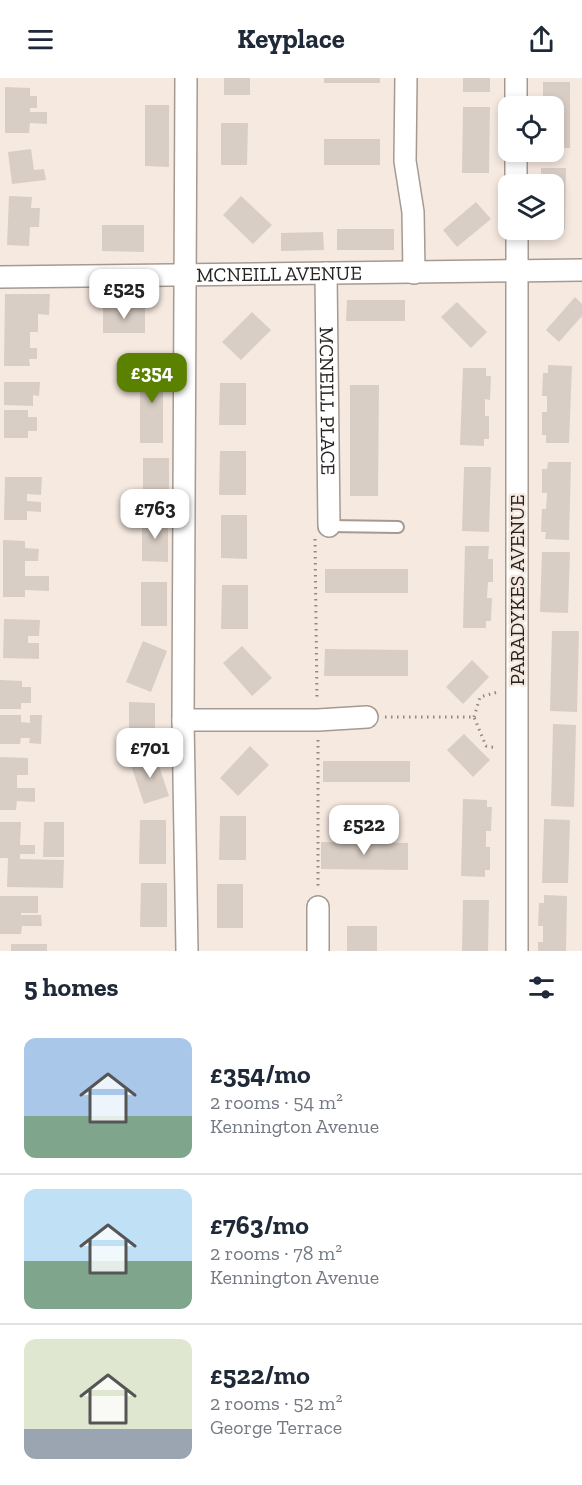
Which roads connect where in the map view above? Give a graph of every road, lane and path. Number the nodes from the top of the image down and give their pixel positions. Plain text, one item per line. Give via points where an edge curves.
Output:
1 (186, 78) edge
2 (406, 78) edge
3 (516, 78) edge
4 (516, 96) edge
5 (517, 240) edge
6 (582, 270) edge
7 (517, 271) junction
8 (326, 273) junction
9 (414, 273) junction
10 (184, 275) junction
11 (0, 277) edge
12 (329, 526) joint
13 (398, 528) dead end
14 (517, 691) junction
15 (367, 717) joint
16 (474, 717) junction
17 (183, 720) junction
18 (517, 749) junction
19 (318, 907) dead end
20 (187, 951) edge
21 (318, 951) edge
22 (517, 951) edge

1 - 10 street
2 - 9 street via 405,161 413,212
3 - 4 street
5 - 7 street, PARADYKES AVENUE
6 - 7 street
7 - 9 street
7 - 14 street, PARADYKES AVENUE
8 - 9 street, MCNEILL AVENUE
8 - 10 street, MCNEILL AVENUE
8 - 12 street, MCNEILL PLACE
10 - 11 street, MCNEILL AVENUE
10 - 17 street
12 - 13 lane
14 - 16 path via 480,697
14 - 18 street, PARADYKES AVENUE
15 - 16 path
15 - 17 street
16 - 18 path via 486,746
17 - 20 street
18 - 22 street, PARADYKES AVENUE
19 - 21 street

